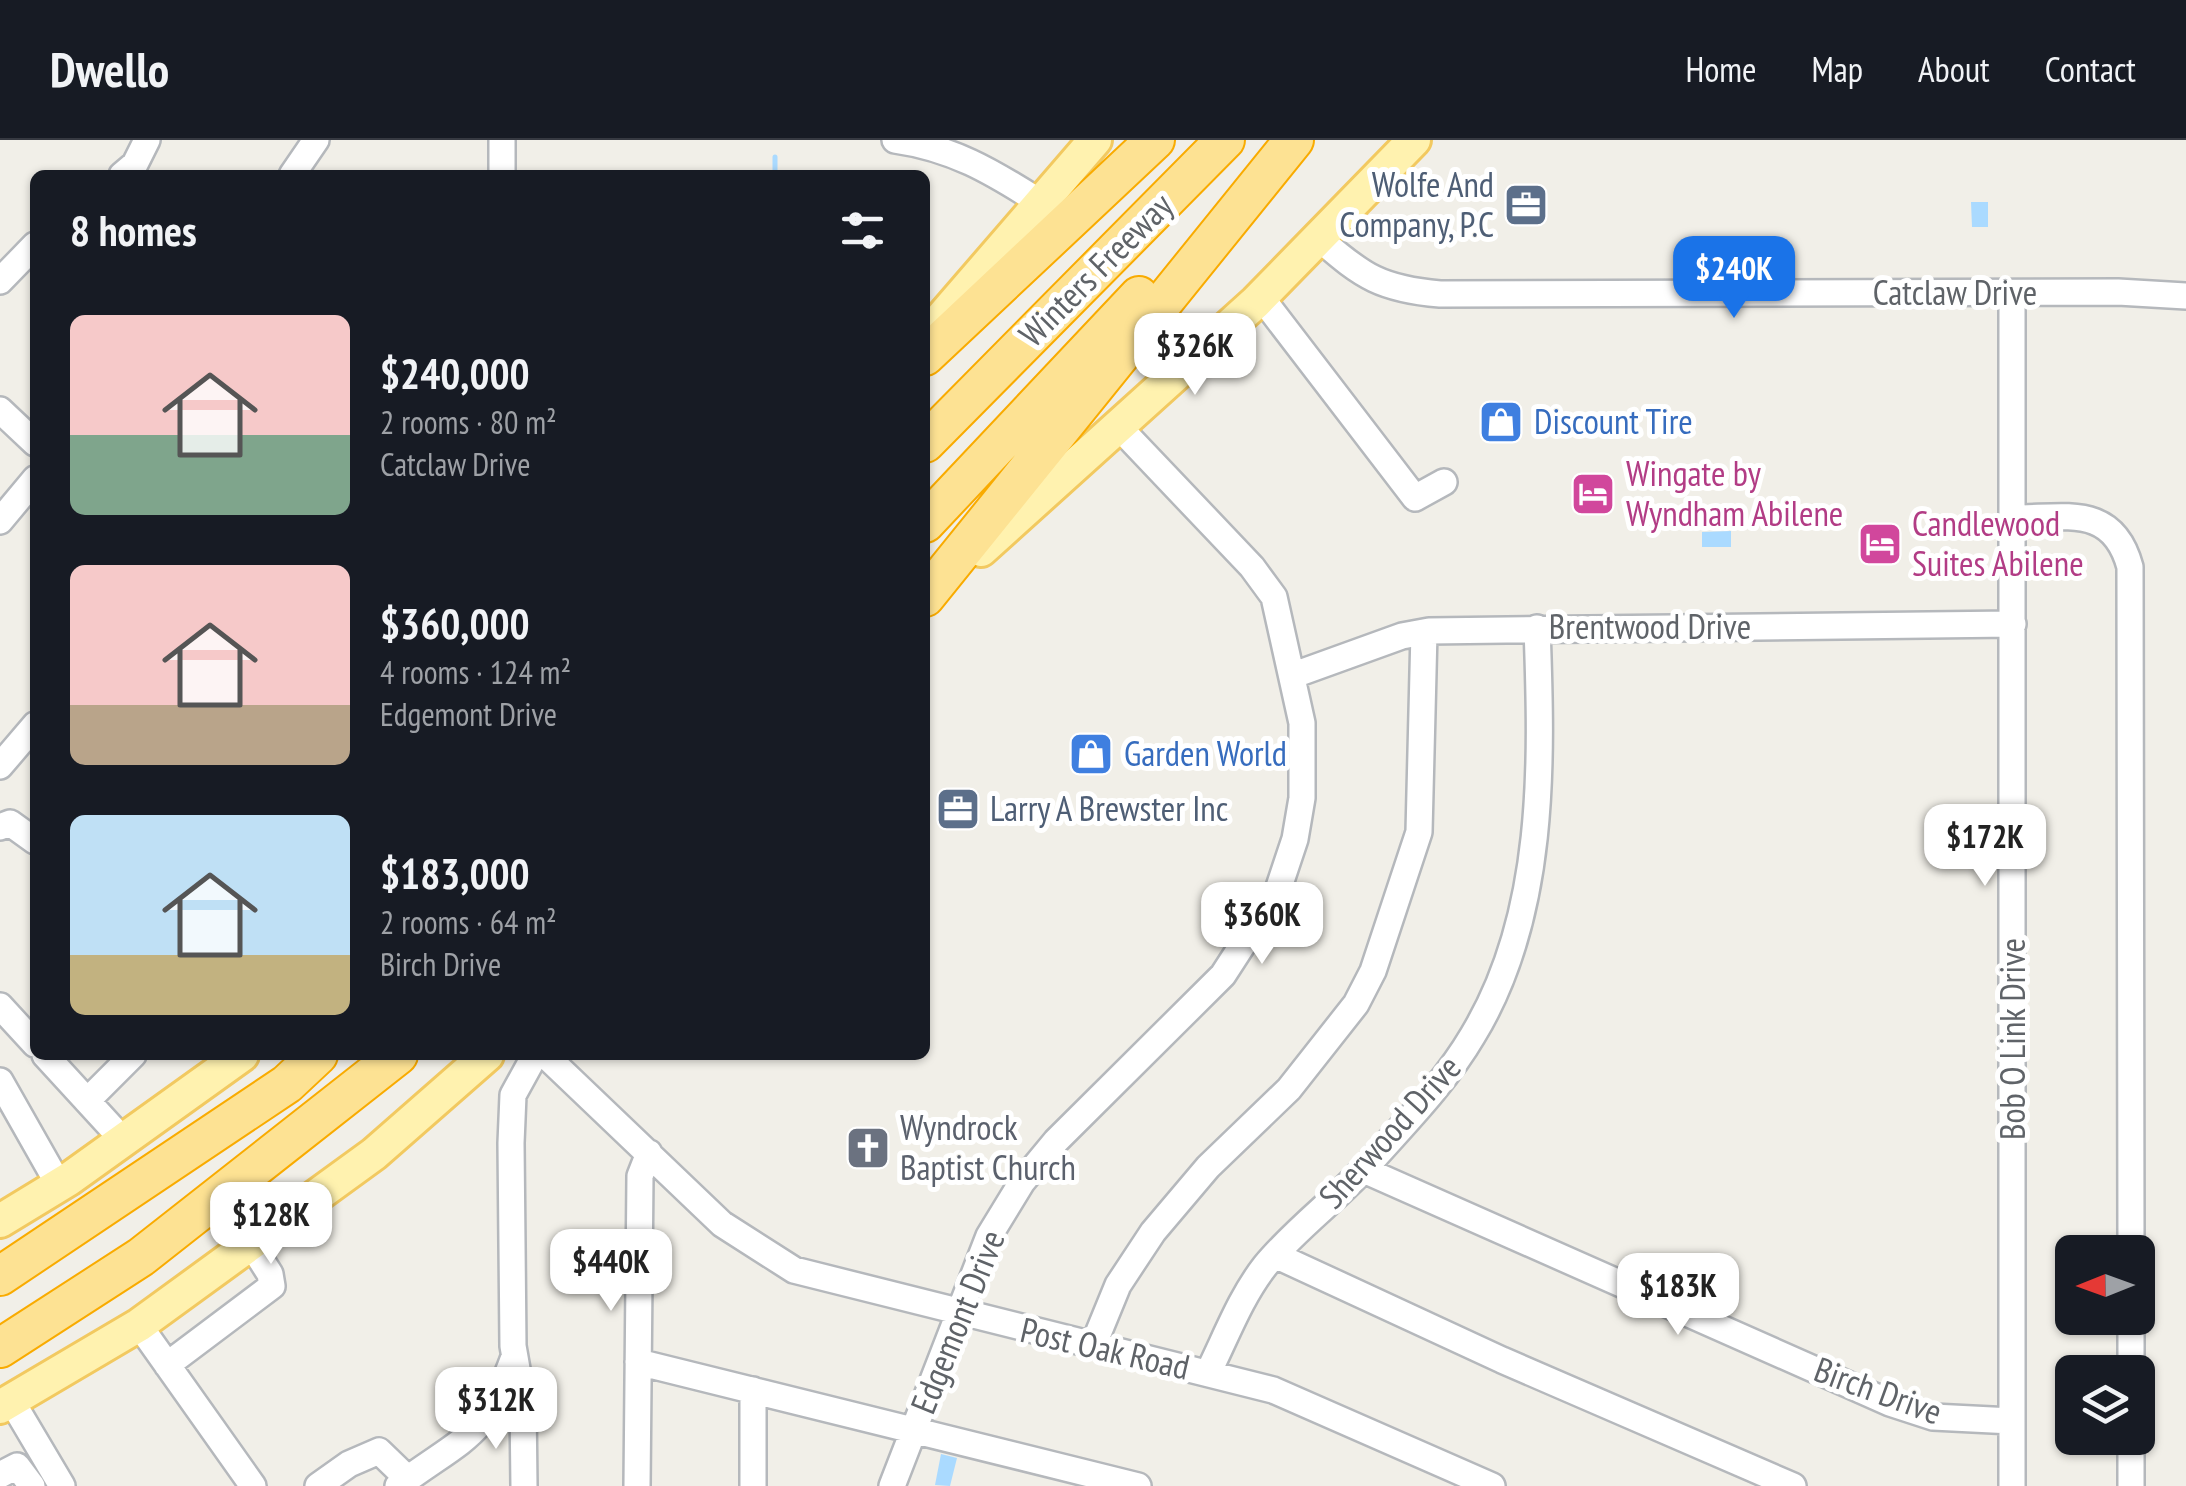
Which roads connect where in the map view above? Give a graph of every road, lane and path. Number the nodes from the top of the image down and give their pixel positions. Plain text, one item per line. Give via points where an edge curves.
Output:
1 (148, 140) edge
2 (316, 140) edge
3 (895, 140) edge
4 (1095, 140) edge
5 (1155, 140) edge
6 (1225, 140) edge
7 (1284, 140) edge
8 (1294, 140) edge
9 (1414, 140) edge
10 (981, 151) edge
11 (128, 170) edge
12 (295, 170) edge
13 (1038, 202) junction
14 (1320, 239) junction
15 (18, 248) edge
16 (0, 280) edge
17 (2012, 293) junction
18 (2186, 296) edge
19 (1262, 297) junction
20 (930, 332) edge
21 (930, 351) edge
22 (0, 410) edge
23 (1117, 426) junction
24 (30, 438) edge
25 (930, 439) edge
26 (1444, 482) dead end
27 (30, 485) edge
28 (930, 518) edge
29 (2013, 518) junction
30 (0, 521) edge
31 (930, 591) edge
32 (930, 601) edge
33 (2013, 624) junction
34 (1537, 628) junction
35 (1424, 632) junction
36 (1294, 675) junction
37 (30, 730) edge
38 (0, 766) edge
39 (0, 827) edge
40 (30, 838) edge
41 (0, 1006) edge
42 (30, 1037) edge
43 (52, 1060) edge
44 (128, 1060) edge
45 (232, 1060) edge
46 (313, 1060) edge
47 (392, 1060) edge
48 (480, 1060) edge
49 (532, 1060) edge
50 (551, 1060) edge
51 (0, 1081) edge
52 (87, 1101) junction
53 (10, 1124) edge
54 (123, 1140) junction
55 (649, 1153) junction
56 (1364, 1170) junction
57 (59, 1186) junction
58 (0, 1222) edge
59 (2131, 1235) edge
60 (250, 1244) junction
61 (1276, 1256) junction
62 (0, 1276) edge
63 (960, 1314) junction
64 (139, 1325) junction
65 (1093, 1346) junction
66 (0, 1348) edge
67 (514, 1350) junction
68 (638, 1362) junction
69 (167, 1365) junction
70 (1208, 1373) junction
71 (753, 1390) junction
72 (6, 1404) edge
73 (2012, 1422) junction
74 (915, 1428) junction
75 (2131, 1455) edge
76 (0, 1475) edge
77 (403, 1482) edge
78 (47, 1483) edge
79 (253, 1486) edge
80 (318, 1486) edge
81 (524, 1486) edge
82 (637, 1486) edge
83 (753, 1486) edge
84 (892, 1486) edge
85 (1138, 1486) edge
86 (1492, 1486) edge
87 (1793, 1486) edge
88 (2012, 1486) edge
89 (2131, 1486) edge

1 - 11 street
2 - 12 street
3 - 10 street
4 - 13 main road
5 - 21 highway
6 - 25 highway, Winters Freeway
7 - 28 highway, Winters Freeway
8 - 31 highway
9 - 14 main road
10 - 13 street
13 - 20 main road
14 - 17 street, Catclaw Drive via 1360,275 1397,290 1440,294
14 - 19 main road
15 - 16 street
17 - 18 street, Catclaw Drive
17 - 29 street, Bob O Link Drive
19 - 23 main road
19 - 26 street via 1415,498
22 - 24 street
23 - 32 main road
23 - 36 street, Edgemont Drive via 1274,597
27 - 30 street
29 - 33 street, Bob O Link Drive
29 - 59 street via 2098,519 2123,540 2130,567
33 - 34 street, Brentwood Drive
33 - 73 street, Bob O Link Drive
34 - 35 street, Brentwood Drive
34 - 56 street, Sherwood Drive via 1538,816 1515,930 1475,1033
35 - 36 street, Brentwood Drive
35 - 65 street via 1419,832 1372,971 1356,1004 1289,1088 1153,1232 1118,1285
36 - 63 street, Edgemont Drive via 1302,798 1278,890 1222,974 1022,1182 990,1236
37 - 38 street
39 - 40 street via 10,824
41 - 42 street
43 - 52 street
44 - 52 street
45 - 54 main road
46 - 62 highway via 288,1084
47 - 66 highway via 141,1257
48 - 60 main road via 374,1154
49 - 67 street via 513,1095
50 - 55 street, Post Oak Road
51 - 53 street
52 - 54 street
53 - 57 street
54 - 57 main road
55 - 63 street, Post Oak Road via 722,1224 794,1270
55 - 68 street via 640,1176
56 - 61 street, Sherwood Drive
56 - 73 street, Birch Drive via 1890,1402 1933,1417
57 - 58 main road
60 - 64 main road
60 - 69 street via 272,1286
61 - 70 street, Sherwood Drive via 1247,1291
61 - 87 street
63 - 65 street, Post Oak Road
63 - 74 street, Edgemont Drive
64 - 69 street
64 - 72 main road
65 - 70 street, Post Oak Road
67 - 77 street via 497,1404 476,1434
67 - 81 street via 523,1403
68 - 71 street
68 - 82 street
69 - 79 street
70 - 86 street, Post Oak Road via 1273,1390
71 - 74 street
71 - 83 street
72 - 78 street
73 - 88 street, Bob O Link Drive
74 - 84 street, Edgemont Drive
74 - 85 street
75 - 89 street
76 - 78 street via 17,1466
77 - 80 street via 379,1451

